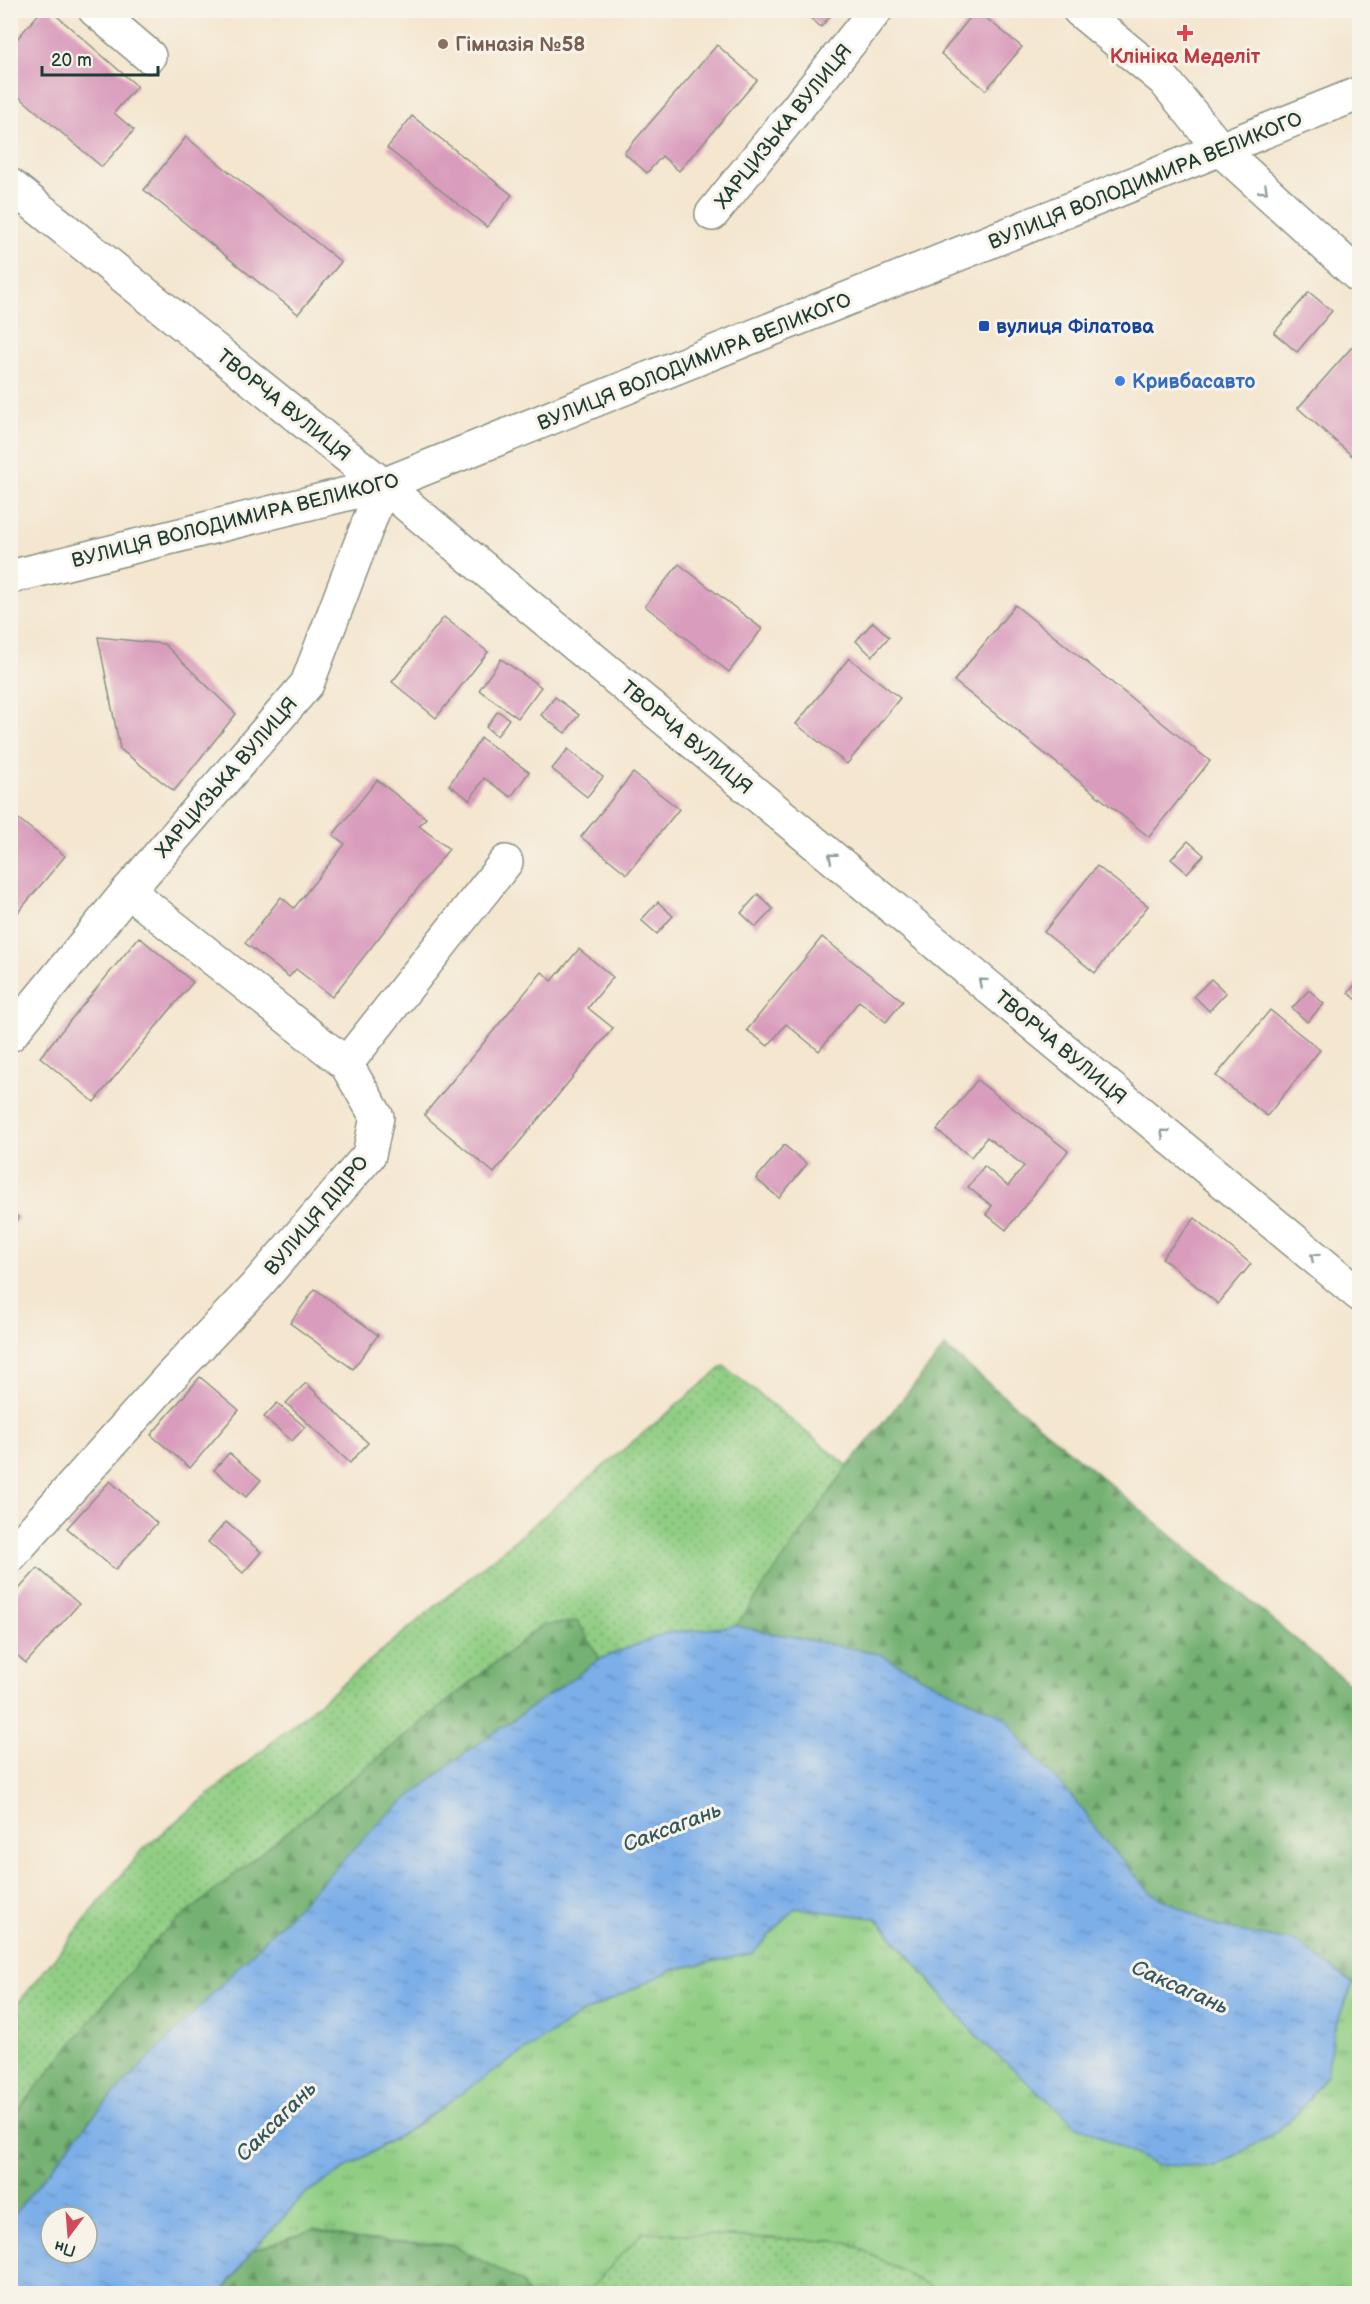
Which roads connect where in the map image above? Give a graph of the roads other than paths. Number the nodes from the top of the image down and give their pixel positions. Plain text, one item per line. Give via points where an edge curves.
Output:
1 (95, 10) edge
2 (876, 10) edge
3 (1079, 10) edge
4 (149, 56) dead end
5 (1359, 93) edge
6 (1221, 150) junction
7 (10, 184) edge
8 (712, 214) dead end
9 (1359, 277) edge
10 (383, 485) junction
11 (10, 577) edge
12 (506, 862) dead end
13 (128, 891) junction
14 (10, 1035) edge
15 (346, 1064) junction
16 (1359, 1295) edge
17 (10, 1556) edge

1 - 4 street
2 - 8 street, ХАРЦИЗЬКА ВУЛИЦЯ
3 - 6 street via 1164,80
5 - 6 street, ВУЛИЦЯ ВОЛОДИМИРА ВЕЛИКОГО
6 -> 9 street
6 - 10 street, ВУЛИЦЯ ВОЛОДИМИРА ВЕЛИКОГО
7 - 10 street, ТВОРЧА ВУЛИЦЯ
10 - 11 street, ВУЛИЦЯ ВОЛОДИМИРА ВЕЛИКОГО
10 - 13 street, ХАРЦИЗЬКА ВУЛИЦЯ via 307,684
16 -> 10 street, ТВОРЧА ВУЛИЦЯ
12 - 15 street
13 - 14 street, ХАРЦИЗЬКА ВУЛИЦЯ
13 - 15 street, ВУЛИЦЯ ДІДРО
15 - 17 street, ВУЛИЦЯ ДІДРО via 377,1117 369,1155 256,1286

